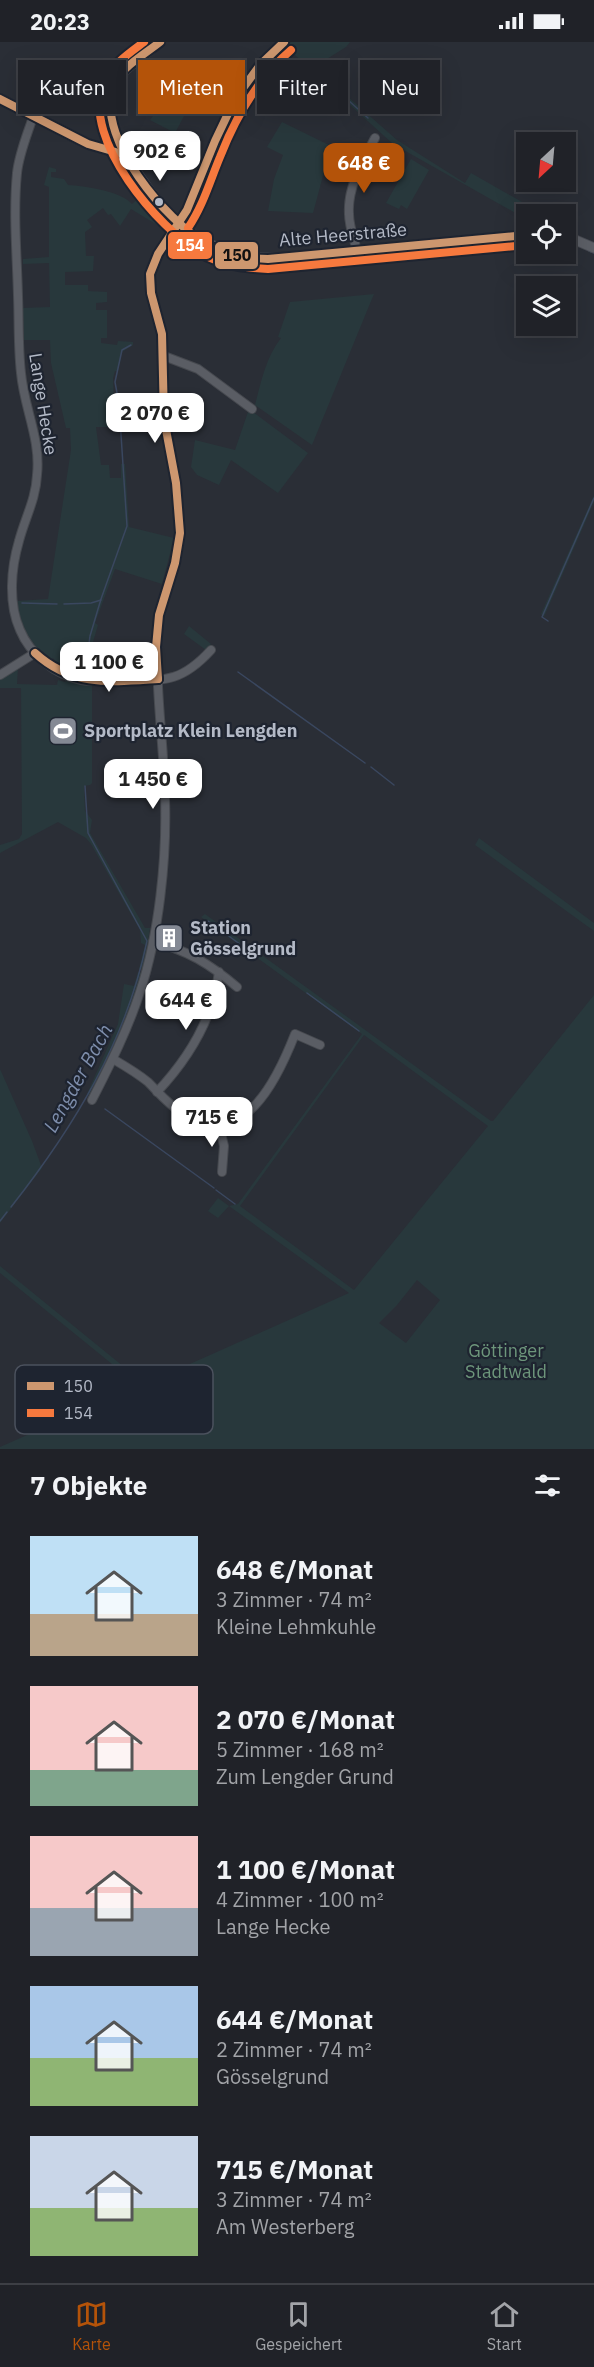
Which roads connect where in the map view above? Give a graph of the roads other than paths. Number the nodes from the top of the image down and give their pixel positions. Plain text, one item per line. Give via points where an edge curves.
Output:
1 (160, 42) edge
2 (284, 42) edge
3 (0, 99) edge
4 (33, 117) junction
5 (117, 136) junction
6 (375, 138) dead end
7 (102, 149) junction
8 (126, 155) junction
9 (179, 222) junction
10 (516, 236) edge
11 (576, 240) edge
12 (594, 248) edge
13 (357, 251) junction
14 (164, 356) junction
15 (252, 409) dead end
16 (211, 650) dead end
17 (35, 653) junction
18 (0, 675) edge
19 (158, 680) junction
20 (153, 942) junction
21 (219, 972) junction
22 (237, 987) dead end
23 (320, 1045) dead end
24 (113, 1059) junction
25 (157, 1092) junction
26 (92, 1100) dead end
27 (219, 1124) junction
28 (222, 1172) dead end

1 - 5 street, Alte Heerstraße via 126,70 114,87 111,109
2 - 9 street via 260,65 236,99
3 - 4 main road
4 - 7 main road
4 - 17 street, Lange Hecke via 18,172 16,228 21,374 35,432 38,473 17,549 13,584 19,627
5 - 7 street
5 - 8 street, Alte Heerstraße
6 - 13 street via 350,196 349,217
7 - 8 main road
8 - 9 main road, Alte Heerstraße via 151,192
9 - 13 main road, Alte Heerstraße via 206,243 244,257
9 - 14 street via 150,274
10 - 13 main road, Alte Heerstraße
11 - 12 main road
14 - 15 street via 198,369
14 - 19 street via 165,426 180,533 159,615
16 - 19 street, Lange Hecke via 186,673
17 - 18 street
17 - 19 street, Lange Hecke via 51,667 81,680
19 - 20 street via 166,830
20 - 21 street via 188,952
20 - 24 street via 140,993
21 - 22 street
21 - 25 street via 198,1037
23 - 27 street via 295,1034 275,1079 256,1105 240,1119
24 - 25 street
24 - 26 street
25 - 27 street via 185,1115 207,1124
27 - 28 street via 224,1146

